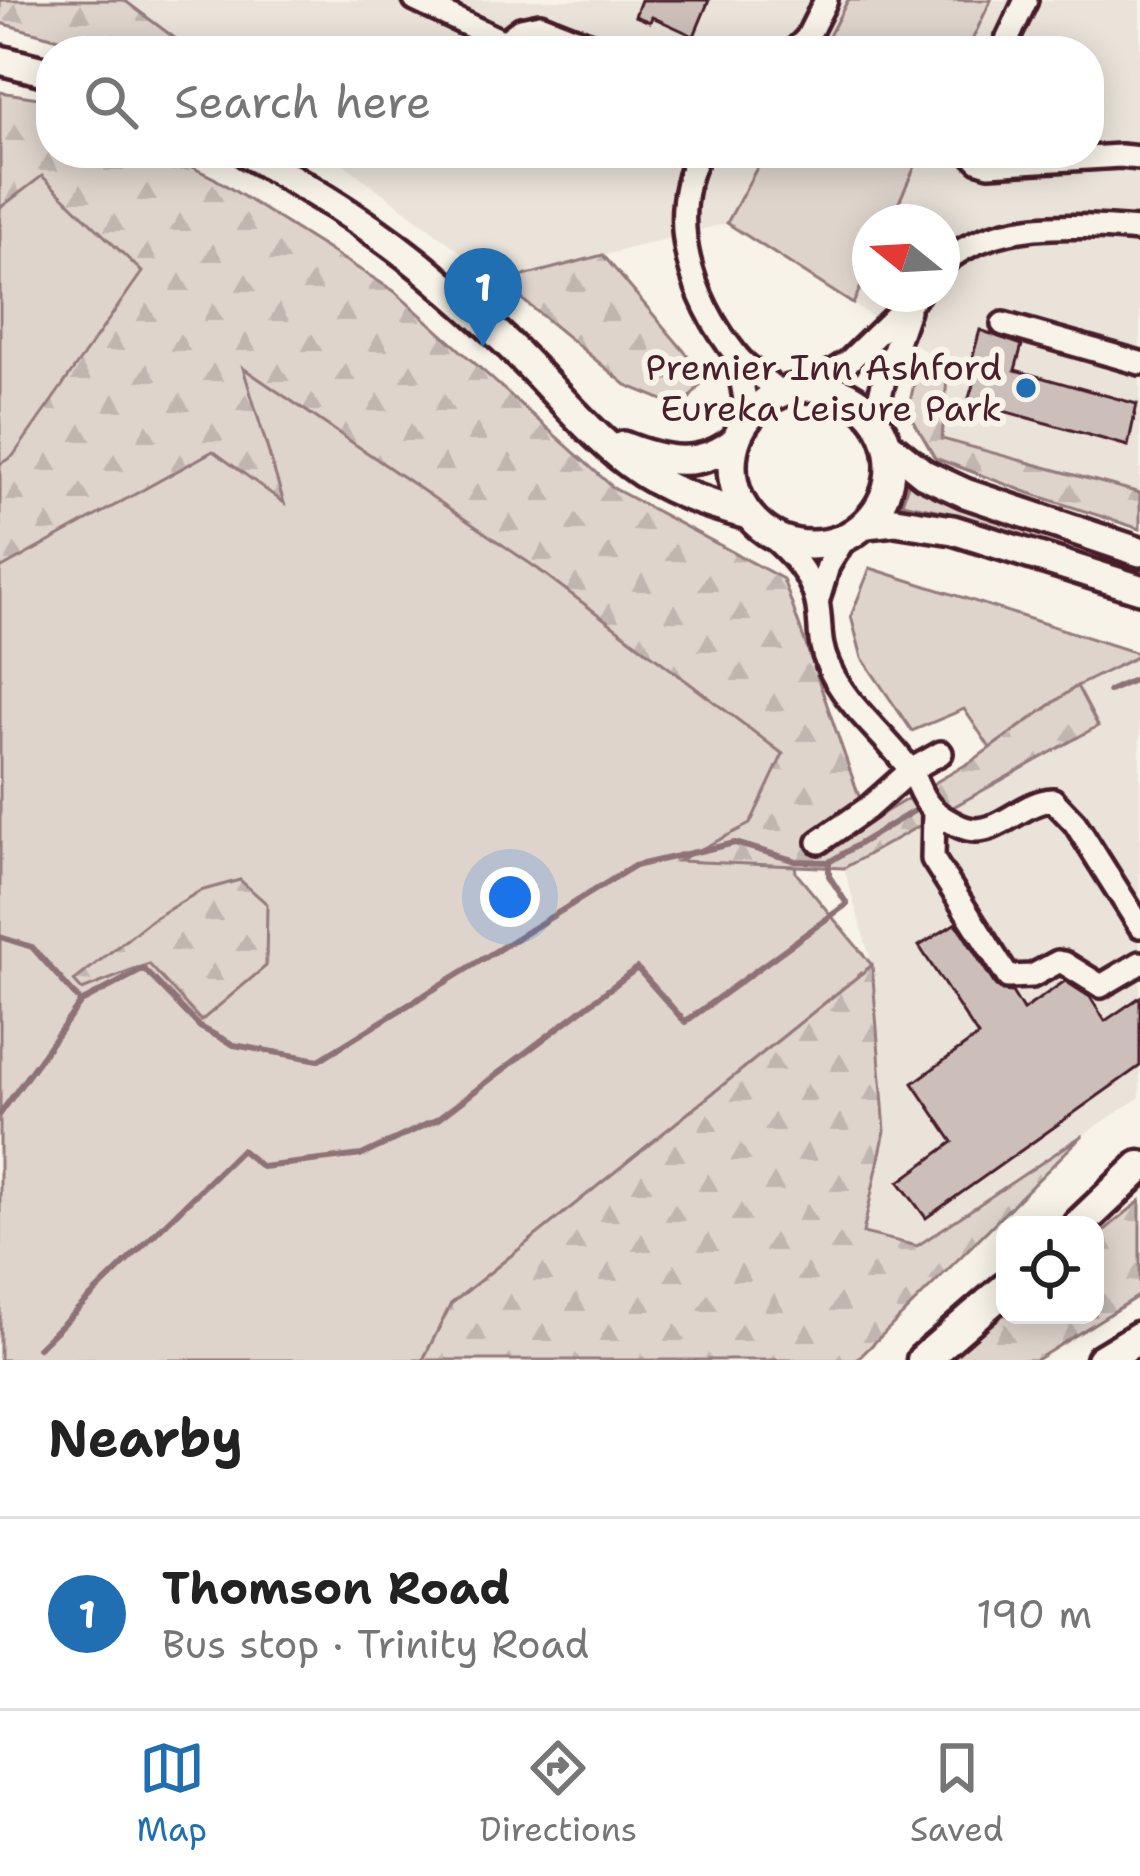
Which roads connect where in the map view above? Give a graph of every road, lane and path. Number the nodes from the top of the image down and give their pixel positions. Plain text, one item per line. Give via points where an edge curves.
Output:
1 (415, 0) edge
2 (826, 0) edge
3 (1026, 0) edge
4 (485, 36) edge
5 (514, 36) edge
6 (568, 36) edge
7 (808, 36) edge
8 (1009, 36) edge
9 (0, 60) edge
10 (36, 70) edge
11 (1104, 157) edge
12 (1140, 158) edge
13 (273, 168) edge
14 (693, 168) edge
15 (1140, 230) edge
16 (1002, 236) junction
17 (960, 248) edge
18 (960, 264) edge
19 (900, 312) edge
20 (909, 312) edge
21 (1003, 324) dead end
22 (738, 359) junction
23 (1140, 363) edge
24 (811, 386) junction
25 (780, 393) junction
26 (874, 418) junction
27 (742, 428) junction
28 (597, 436) junction
29 (888, 445) junction
30 (748, 515) junction
31 (855, 531) junction
32 (772, 536) junction
33 (1140, 552) edge
34 (1140, 589) edge
35 (817, 603) junction
36 (941, 753) dead end
37 (910, 770) junction
38 (934, 811) junction
39 (819, 842) dead end
40 (1140, 926) edge
41 (1140, 963) edge
42 (1140, 1167) edge
43 (1088, 1216) edge
44 (996, 1297) edge
45 (1140, 1337) edge
46 (923, 1360) edge
47 (1102, 1360) edge

1 - 4 street
2 - 7 street
3 - 8 street
5 - 6 street via 540,25
9 - 10 main road
11 - 12 street
13 - 28 main road via 434,278
14 - 22 street via 683,226 692,273
15 - 16 street via 1042,226
16 - 17 street
16 - 18 street
19 - 24 street
20 - 26 street
21 - 23 street
22 - 25 street
22 - 27 street
24 - 25 main road
24 - 26 main road via 854,399
25 - 27 main road
26 - 29 main road
27 - 28 main road via 704,459 648,456
27 - 30 main road via 731,466
28 - 30 main road via 671,488
29 - 31 main road via 884,497
29 - 33 main road via 965,494
30 - 32 main road
31 - 32 main road via 822,545
31 - 34 main road via 895,521 953,530
31 - 35 street via 828,566
32 - 35 street via 802,565
35 - 37 street via 818,633 839,687
36 - 37 street
37 - 38 street
37 - 39 street
38 - 40 street via 968,829 989,829 1053,800
38 - 41 street via 933,859 1008,977 1058,962 1101,986
42 - 43 highway
44 - 46 highway
45 - 47 highway

